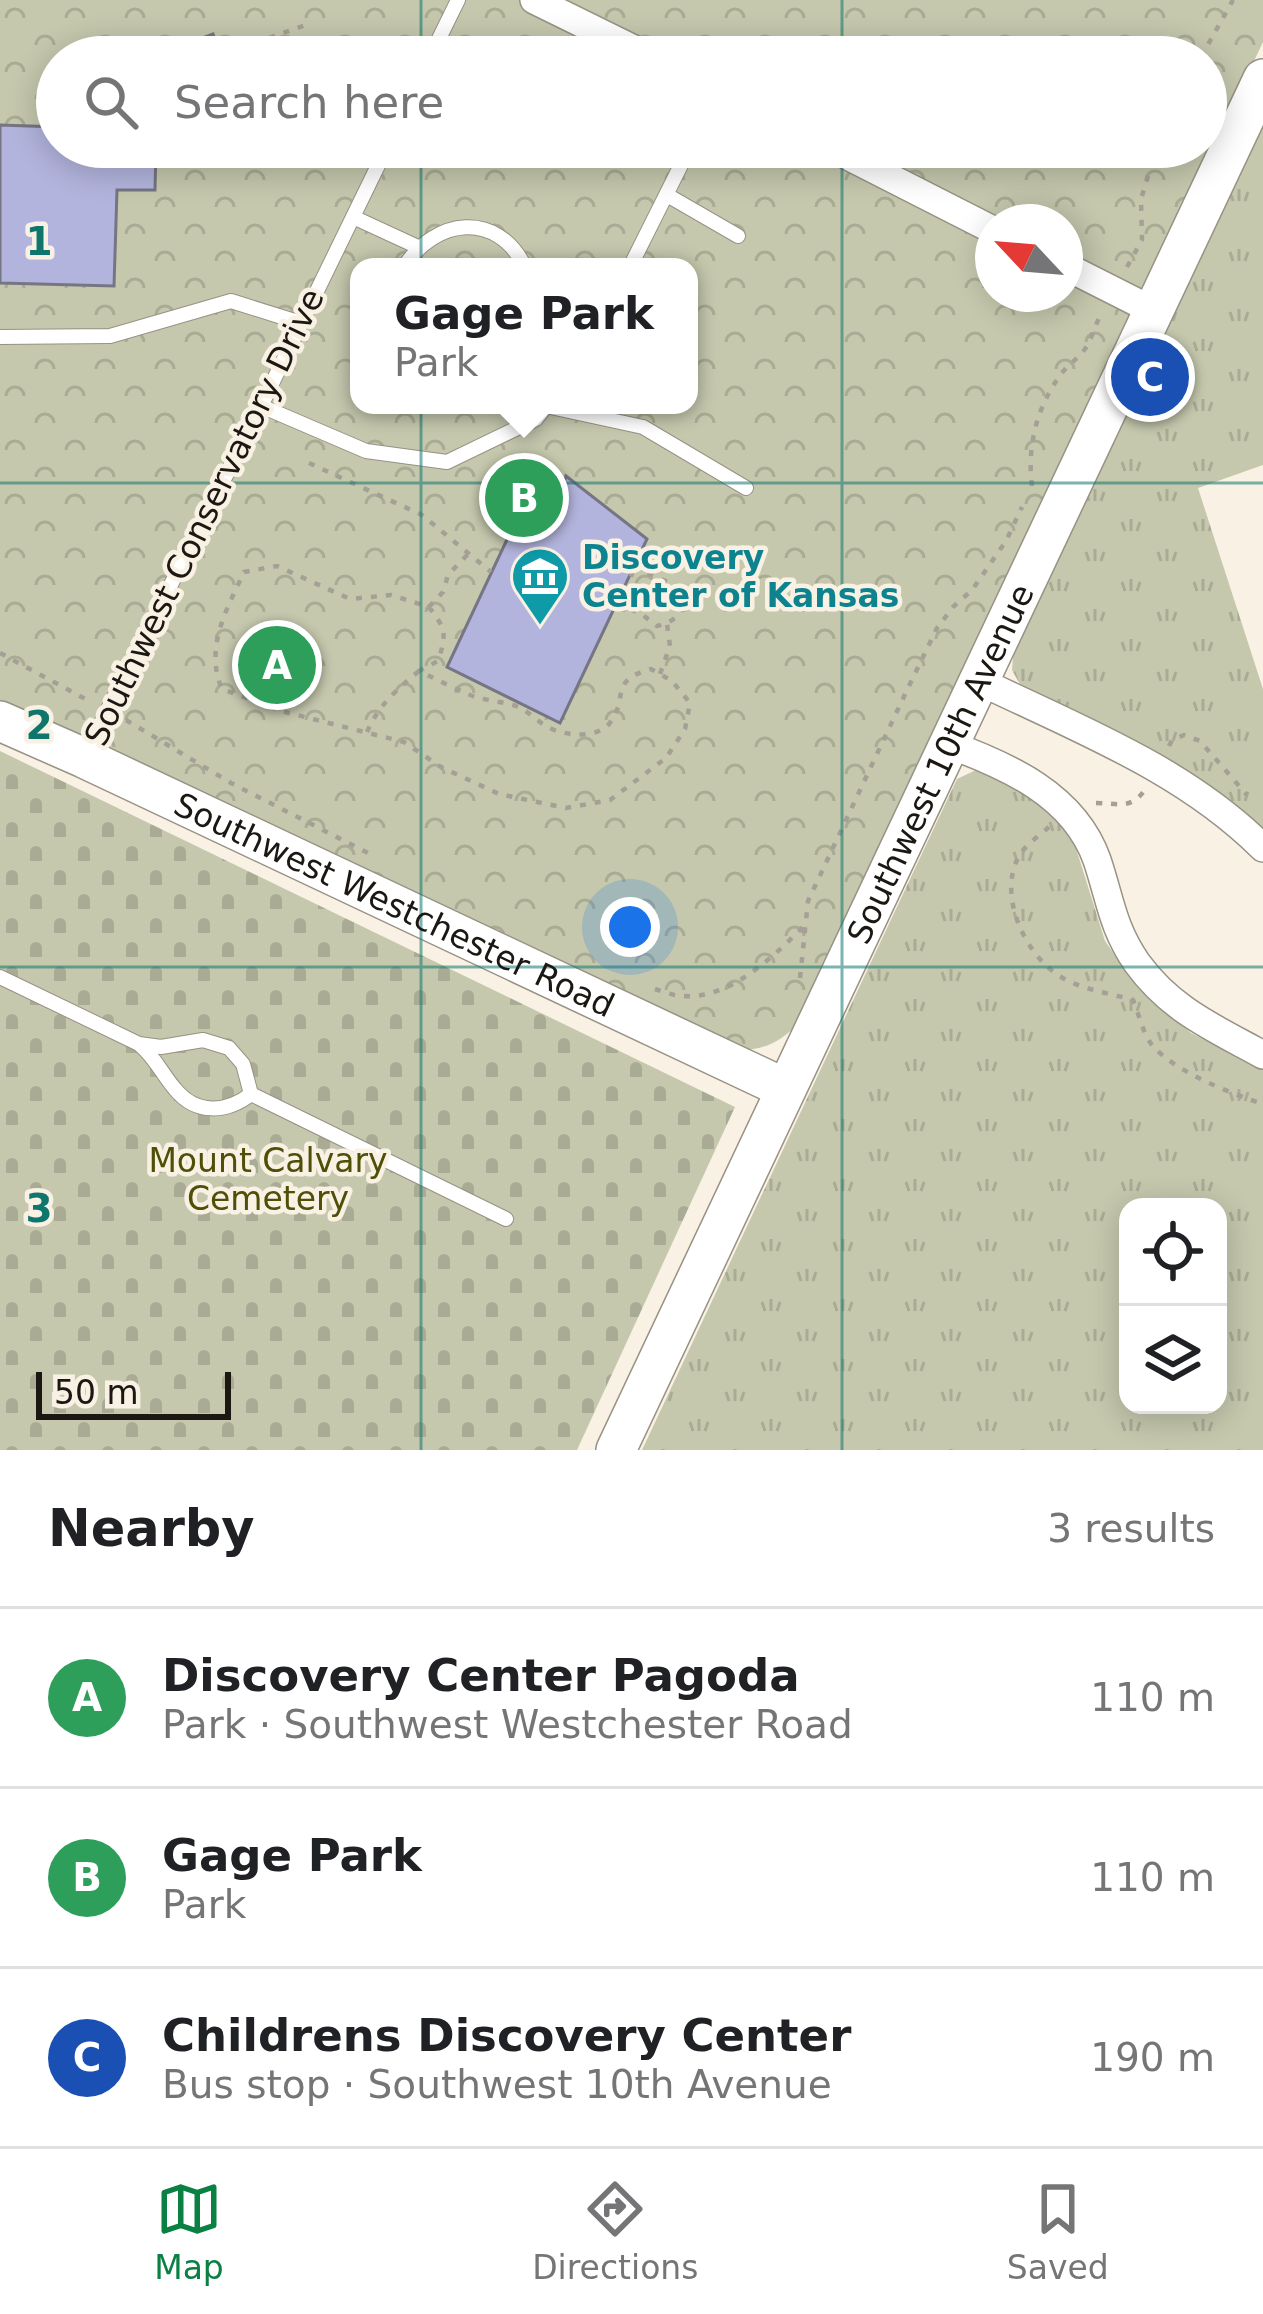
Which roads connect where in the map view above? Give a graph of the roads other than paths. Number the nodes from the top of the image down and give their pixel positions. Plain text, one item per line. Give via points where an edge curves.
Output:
1 (458, 0) edge
2 (534, 0) edge
3 (440, 36) edge
4 (607, 36) edge
5 (1263, 79) edge
6 (1227, 156) edge
7 (376, 168) edge
8 (680, 168) edge
9 (871, 168) edge
10 (1221, 168) edge
11 (667, 195) junction
12 (352, 217) junction
13 (975, 221) edge
14 (738, 236) dead end
15 (418, 247) junction
16 (410, 258) edge
17 (519, 258) edge
18 (635, 258) edge
19 (1083, 275) edge
20 (1154, 311) junction
21 (301, 323) junction
22 (0, 337) edge
23 (261, 406) junction
24 (540, 414) edge
25 (583, 414) edge
26 (746, 488) dead end
27 (977, 680) junction
28 (0, 721) edge
29 (948, 744) junction
30 (84, 758) junction
31 (1263, 848) edge
32 (0, 977) edge
33 (139, 1044) junction
34 (1263, 1054) edge
35 (786, 1089) junction
36 (251, 1094) junction
37 (506, 1219) dead end
38 (616, 1450) edge

1 - 3 lane
2 - 4 street
5 - 6 main road, Southwest 10th Avenue
7 - 12 lane, Southwest Conservatory Drive
8 - 11 lane
9 - 13 street
10 - 20 main road, Southwest 10th Avenue
11 - 14 lane
11 - 18 lane
12 - 15 lane
12 - 21 lane, Southwest Conservatory Drive
15 - 16 lane
15 - 17 lane via 434,234 474,227 494,233
19 - 20 street
20 - 27 main road, Southwest 10th Avenue
21 - 22 lane via 231,301 110,336
21 - 23 lane, Southwest Conservatory Drive
23 - 24 lane via 366,451 447,462
23 - 30 lane, Southwest Conservatory Drive
25 - 26 lane via 643,427
27 - 29 main road, Southwest 10th Avenue
27 - 31 street via 1169,775
28 - 30 main road, Southwest Westchester Road
29 - 34 street via 1014,772 1070,813 1139,966 1191,1016
29 - 35 main road, Southwest 10th Avenue
30 - 35 main road, Southwest Westchester Road
32 - 33 lane
33 - 36 lane via 203,1040 229,1048
33 - 36 lane via 191,1102 216,1110
35 - 38 main road, Southwest 10th Avenue
36 - 37 lane

